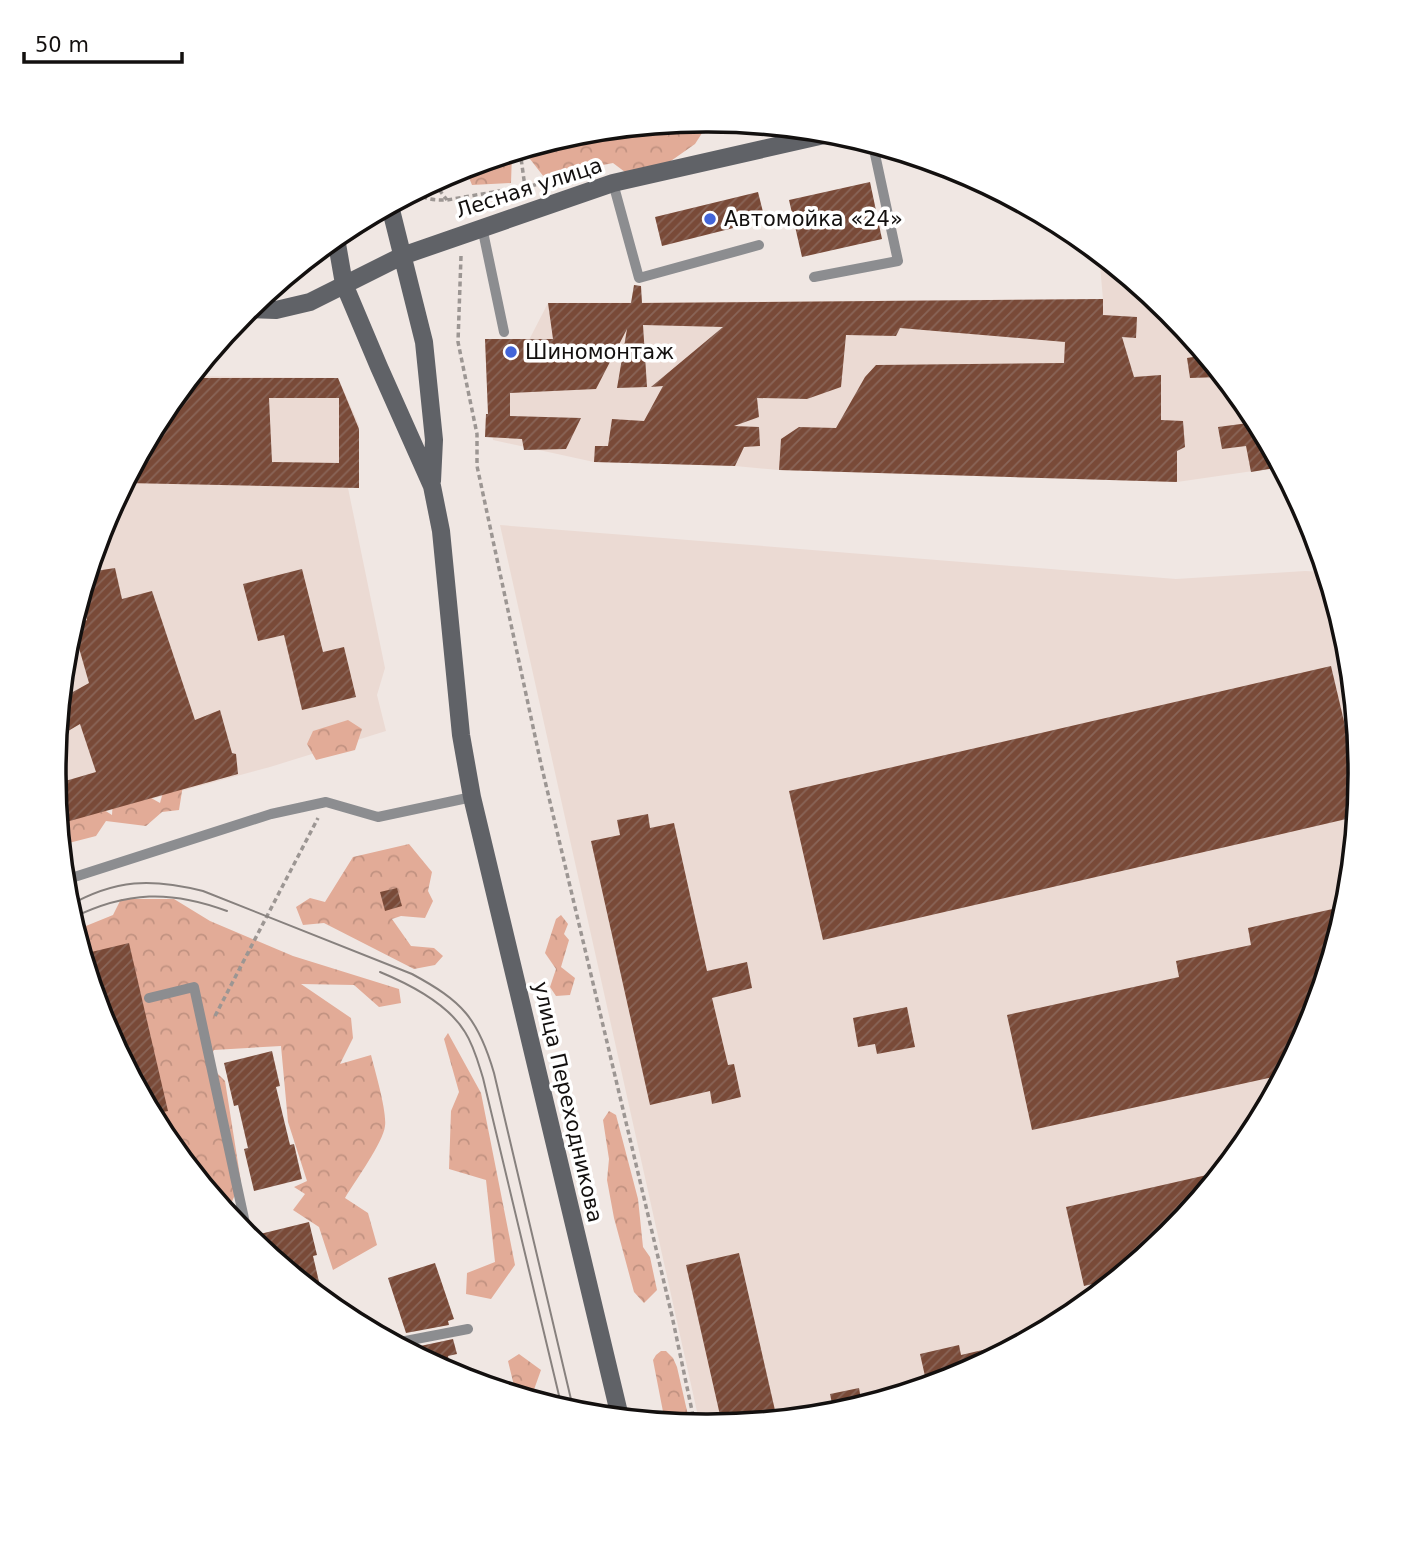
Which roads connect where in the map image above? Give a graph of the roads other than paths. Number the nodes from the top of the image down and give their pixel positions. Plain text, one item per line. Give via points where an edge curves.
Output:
1 (802, 140) edge
2 (875, 155) edge
3 (613, 183) junction
4 (392, 215) edge
5 (482, 227) junction
6 (759, 245) dead end
7 (338, 249) edge
8 (402, 256) junction
9 (814, 277) dead end
10 (344, 284) junction
11 (265, 310) edge
12 (504, 332) dead end
13 (432, 486) junction
14 (472, 797) junction
15 (75, 877) edge
16 (149, 998) dead end
17 (241, 1212) edge
18 (468, 1329) dead end
19 (410, 1340) edge
20 (618, 1407) edge

1 - 3 main road, Лесная улица
2 - 9 lane via 898,261
3 - 5 main road, Лесная улица
3 - 6 lane via 639,278
4 - 8 main road
5 - 8 main road, Лесная улица
5 - 12 lane
7 - 10 main road
8 - 10 main road, Лесная улица
8 - 13 main road via 424,342 433,440
10 - 11 main road, Лесная улица via 310,302
10 - 13 main road
13 - 14 main road, улица Переходникова
14 - 15 lane via 378,817 326,802 271,814
14 - 20 main road, улица Переходникова
16 - 17 lane via 194,987
18 - 19 lane

